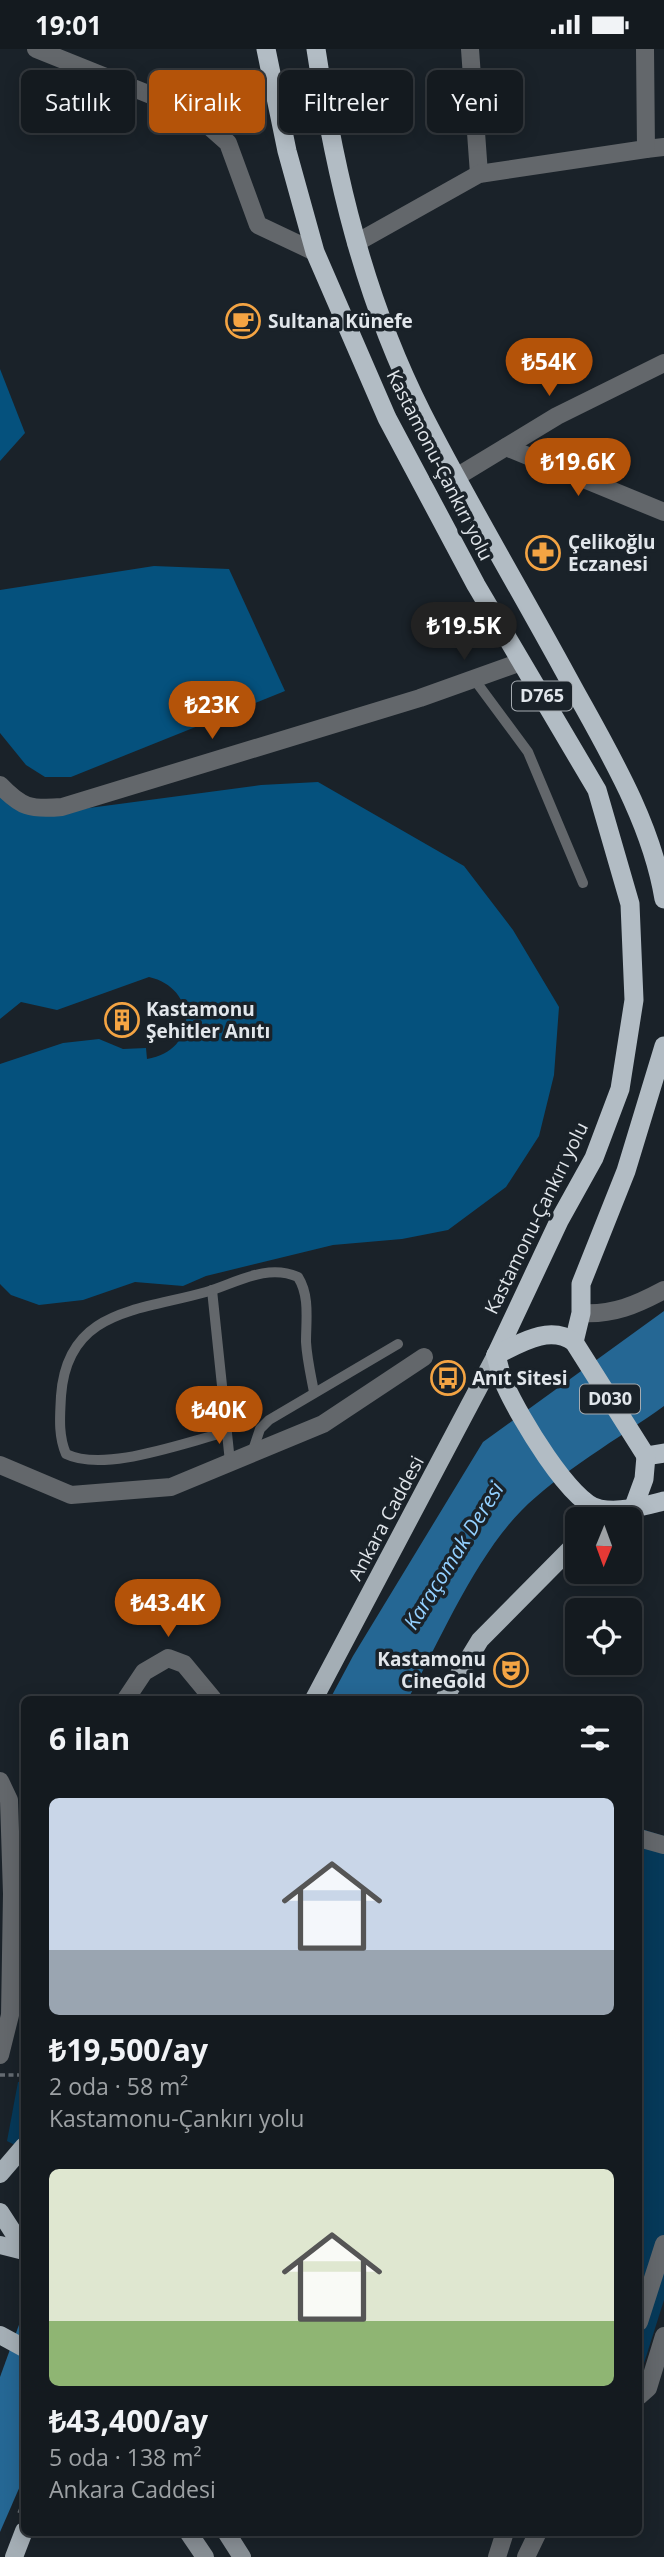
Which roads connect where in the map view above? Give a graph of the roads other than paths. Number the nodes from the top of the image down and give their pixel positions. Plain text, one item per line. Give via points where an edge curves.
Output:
1 (36, 49) edge
2 (265, 49) edge
3 (317, 49) edge
4 (470, 49) edge
5 (645, 49) edge
6 (655, 148) edge
7 (479, 174) junction
8 (356, 243) junction
9 (315, 252) junction
10 (664, 363) edge
11 (506, 447) junction
12 (458, 476) junction
13 (664, 512) edge
14 (521, 662) junction
15 (474, 679) junction
16 (0, 785) edge
17 (583, 883) dead end
18 (664, 899) edge
19 (664, 1046) edge
20 (212, 1290) junction
21 (664, 1290) edge
22 (581, 1313) junction
23 (574, 1342) junction
24 (398, 1344) dead end
25 (496, 1356) junction
26 (424, 1357) dead end
27 (314, 1392) junction
28 (227, 1432) junction
29 (252, 1453) junction
30 (655, 1455) edge
31 (230, 1462) junction
32 (0, 1465) edge
33 (664, 1501) edge
34 (593, 1507) edge
35 (633, 1507) edge
36 (640, 1507) edge
37 (565, 1554) edge
38 (128, 1696) edge
39 (211, 1696) edge
40 (316, 1696) edge
41 (446, 1696) edge
42 (0, 1781) edge
43 (5, 1820) edge
44 (642, 1839) edge
45 (664, 1845) edge
46 (21, 1857) edge
47 (12, 1869) junction
48 (11, 2016) edge
49 (0, 2055) edge
50 (21, 2150) edge
51 (0, 2174) edge
52 (0, 2212) edge
53 (664, 2244) edge
54 (0, 2245) edge
55 (21, 2245) edge
56 (21, 2249) edge
57 (642, 2313) edge
58 (664, 2336) edge
59 (3, 2337) edge
60 (21, 2346) edge
61 (642, 2393) edge
62 (22, 2536) edge
63 (191, 2536) edge
64 (229, 2536) edge
65 (504, 2536) edge
66 (536, 2536) edge
67 (14, 2557) edge
68 (205, 2557) edge
69 (242, 2557) edge
70 (497, 2557) edge
71 (526, 2557) edge

1 - 9 street via 193,112 228,142 258,225
2 - 9 highway, Kastamonu-Çankırı yolu / D765
3 - 8 highway, Kastamonu-Çankırı yolu / D765 via 330,140
4 - 7 street
5 - 6 street
6 - 7 street
7 - 8 street
8 - 12 highway, Kastamonu-Çankırı yolu / D765 via 369,289 416,400
9 - 14 highway, Kastamonu-Çankırı yolu / D765 via 387,418
10 - 11 street
11 - 12 street
11 - 13 street
12 - 18 highway, Kastamonu-Çankırı yolu / D765 via 620,772 660,876
14 - 15 street
14 - 25 highway, Kastamonu-Çankırı yolu / D765 via 597,790 630,904 634,1000 620,1089 594,1158
15 - 16 street via 62,807 18,804
15 - 17 lane via 528,752
19 - 22 highway via 626,1171 581,1284
20 - 27 lane via 265,1273 299,1276 307,1306 306,1344
20 - 28 lane
20 - 28 lane via 124,1311 99,1323 75,1346 62,1384 61,1441 66,1454 80,1461 107,1460
21 - 22 street via 631,1308
22 - 23 highway
23 - 25 highway via 566,1336 541,1335
23 - 30 highway, D030
24 - 27 lane
25 - 34 highway via 517,1408 575,1495
25 - 40 main road, Ankara Caddesi
26 - 29 street via 323,1424
27 - 29 lane via 260,1429
28 - 31 lane
29 - 31 street
30 - 35 highway
31 - 32 street via 171,1486 71,1495
33 - 36 highway
37 - 41 main road via 480,1640
38 - 39 street via 144,1672 168,1658 184,1664
42 - 43 street via 9,1800
43 - 47 street
44 - 45 street
46 - 47 street
47 - 48 street
48 - 49 street
50 - 51 main road
52 - 55 main road
53 - 57 street
54 - 56 main road
58 - 61 street via 648,2388
59 - 60 main road
62 - 67 main road
63 - 68 main road
64 - 69 main road
65 - 70 street
66 - 71 street

